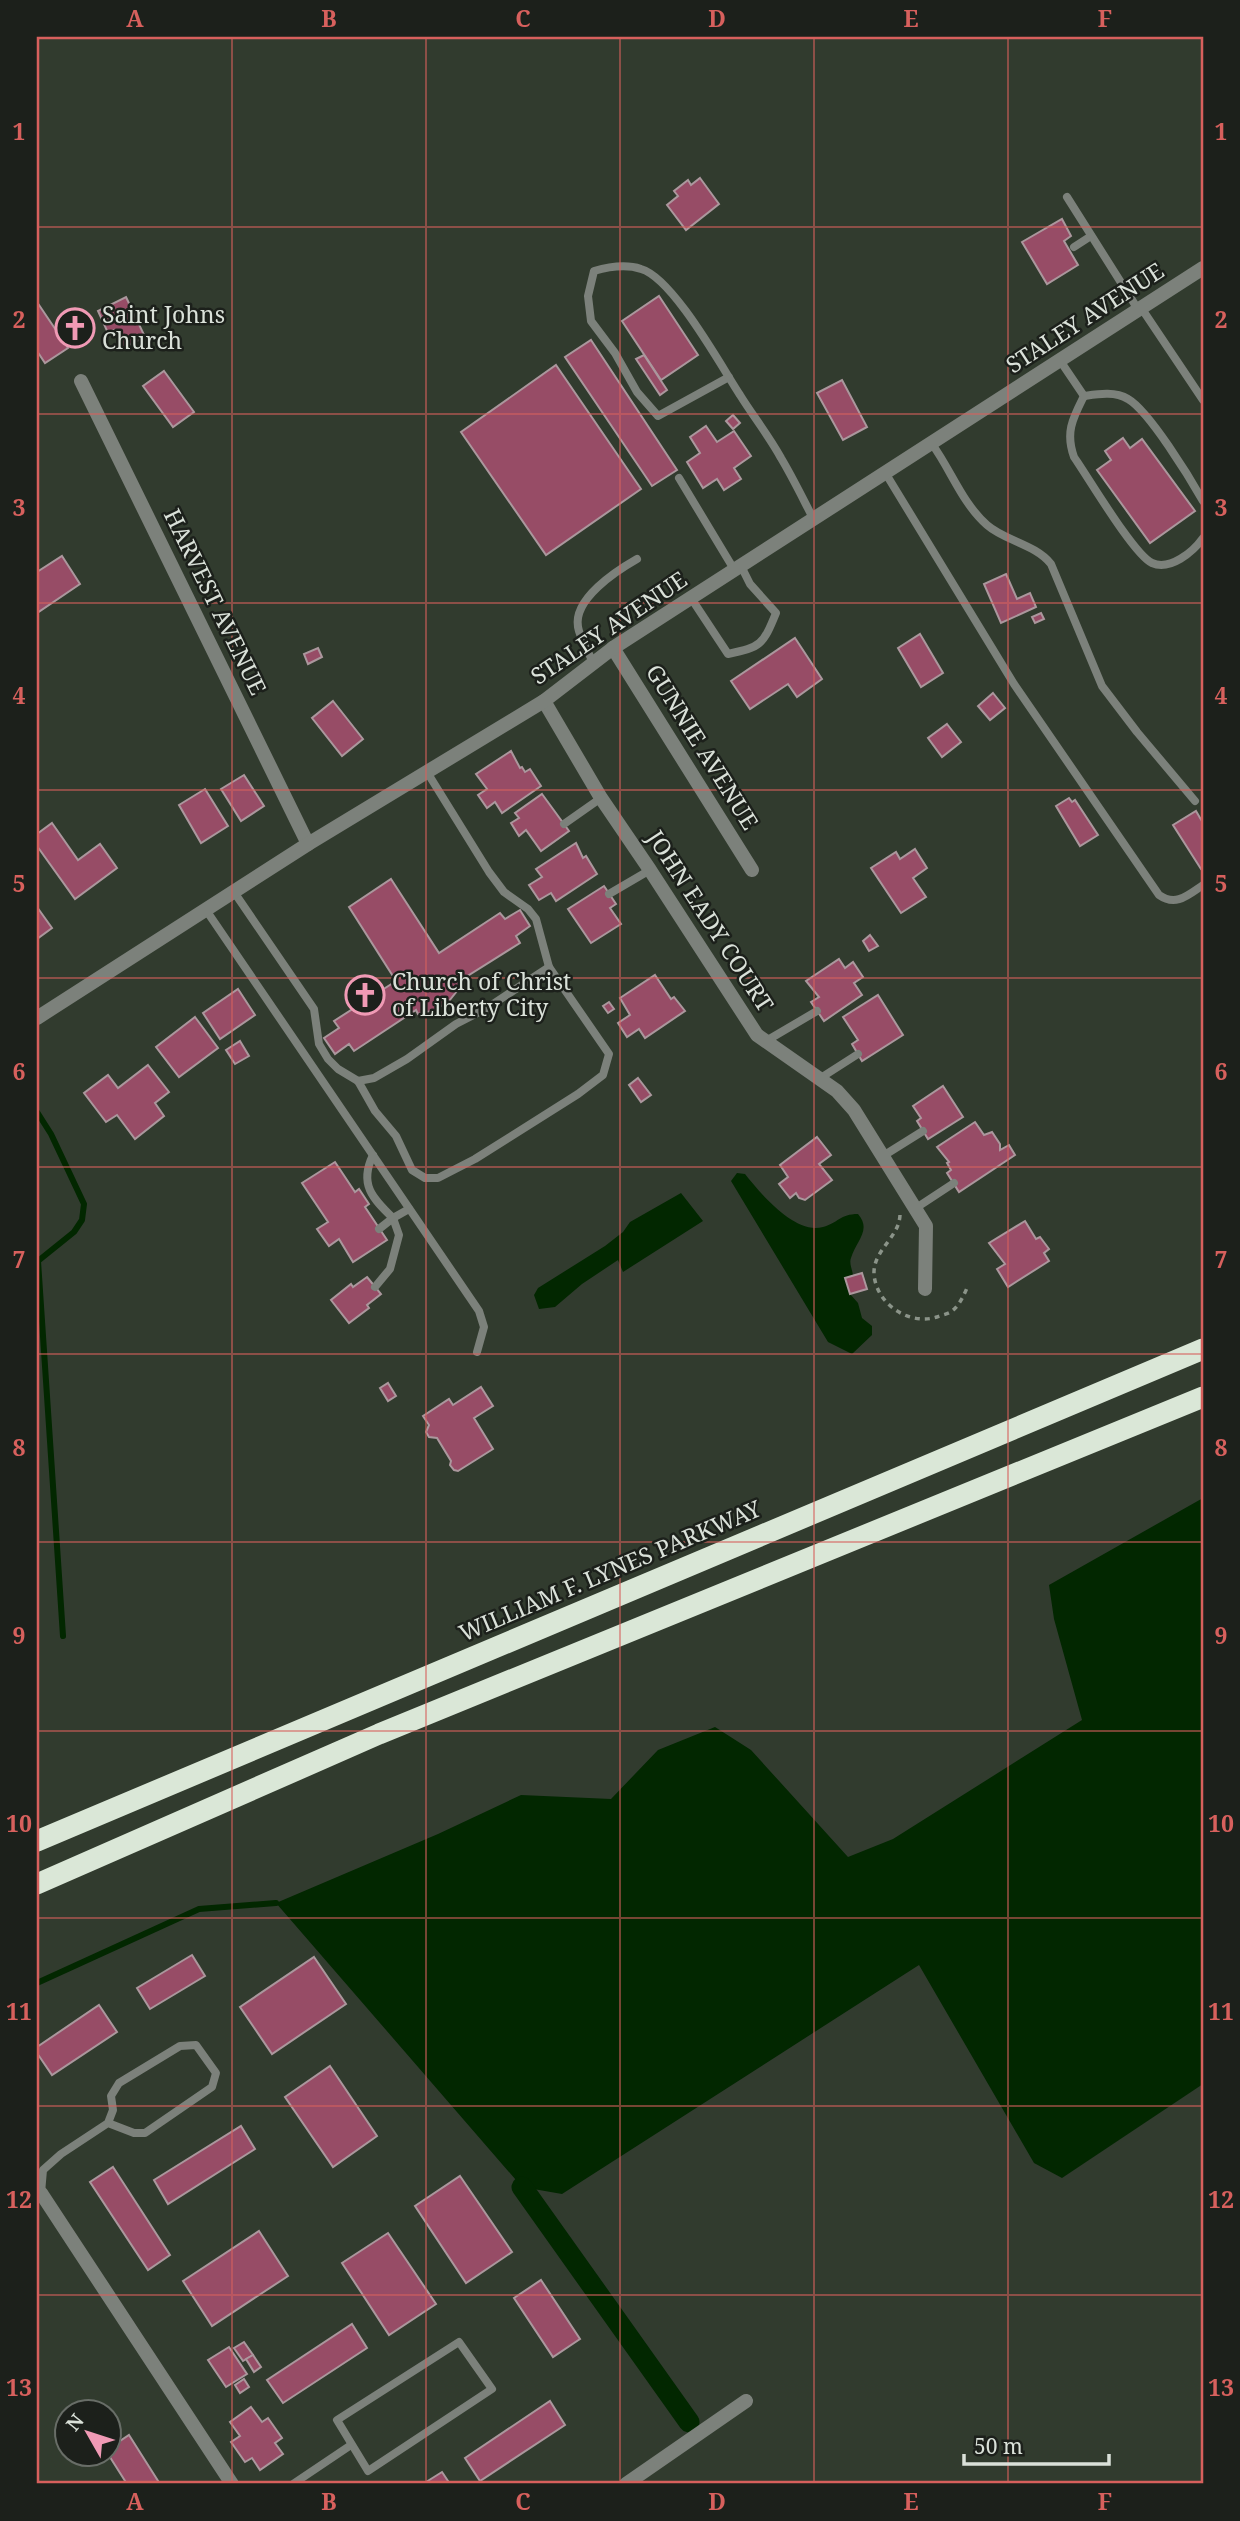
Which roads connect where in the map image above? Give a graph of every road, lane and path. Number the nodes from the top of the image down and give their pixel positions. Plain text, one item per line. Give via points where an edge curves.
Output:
1 (1067, 197) dead end
2 (1091, 236) junction
3 (1073, 247) dead end
4 (1203, 268) edge
5 (1140, 310) junction
6 (1061, 362) junction
7 (729, 377) junction
8 (80, 381) dead end
9 (1084, 396) junction
10 (1203, 400) edge
11 (932, 444) junction
12 (886, 474) junction
13 (679, 478) dead end
14 (1203, 501) edge
15 (814, 520) junction
16 (1203, 538) edge
17 (637, 559) dead end
18 (738, 569) junction
19 (691, 598) junction
20 (613, 648) junction
21 (593, 663) junction
22 (544, 701) junction
23 (427, 772) junction
24 (601, 799) junction
25 (1195, 801) dead end
26 (564, 824) dead end
27 (308, 844) junction
28 (650, 870) junction
29 (752, 870) dead end
30 (1203, 885) edge
31 (234, 892) junction
32 (609, 894) dead end
33 (206, 909) junction
34 (549, 967) junction
35 (817, 1011) dead end
36 (37, 1018) edge
37 (766, 1041) junction
38 (858, 1054) dead end
39 (820, 1079) junction
40 (358, 1081) junction
41 (923, 1131) dead end
42 (373, 1155) junction
43 (883, 1156) junction
44 (954, 1183) dead end
45 (916, 1208) junction
46 (409, 1209) junction
47 (900, 1209) dead end
48 (393, 1218) junction
49 (379, 1229) dead end
50 (375, 1287) dead end
51 (967, 1288) dead end
52 (925, 1289) dead end
53 (1203, 1349) edge
54 (477, 1352) dead end
55 (1203, 1396) edge
56 (37, 1841) edge
57 (37, 1884) edge
58 (108, 2123) junction
59 (41, 2193) joint
60 (746, 2401) dead end
61 (351, 2445) junction
62 (232, 2484) edge
63 (293, 2484) edge
64 (626, 2484) edge

1 - 2 lane
2 - 3 lane
2 - 5 lane
4 - 5 street, STALEY AVENUE
5 - 6 street, STALEY AVENUE
5 - 10 lane
6 - 9 lane
6 - 11 street, STALEY AVENUE
7 - 7 lane via 663,284 643,269 609,266 594,271 588,296 591,321 657,416
7 - 15 lane via 781,457
8 - 27 street, HARVEST AVENUE
9 - 14 lane via 1116,394 1128,399 1147,418
9 - 16 lane via 1071,423 1069,443 1136,548 1149,562 1159,565 1173,562
11 - 12 street, STALEY AVENUE
11 - 25 lane via 981,519 1051,564 1102,686
12 - 15 street, STALEY AVENUE
12 - 30 lane via 1014,684 1159,895 1179,901
13 - 18 lane
15 - 18 street, STALEY AVENUE
17 - 21 lane via 590,593 581,609 578,626
18 - 19 street, STALEY AVENUE
18 - 19 lane via 776,614 767,635 753,649 729,654
19 - 20 street, STALEY AVENUE
20 - 21 street, STALEY AVENUE
20 - 29 street, GUNNIE AVENUE
21 - 22 street, STALEY AVENUE
22 - 23 street, STALEY AVENUE
22 - 24 street, JOHN EADY COURT
23 - 27 street, STALEY AVENUE
23 - 34 lane via 489,872 504,892 536,919
24 - 26 lane
24 - 28 street, JOHN EADY COURT
27 - 31 street, STALEY AVENUE
28 - 32 lane
28 - 37 street, JOHN EADY COURT via 757,1035
31 - 33 street, STALEY AVENUE
31 - 40 lane via 314,1009 319,1044 328,1059
33 - 36 street, STALEY AVENUE
33 - 42 lane
34 - 40 lane via 407,1059 374,1078
34 - 40 lane via 609,1054 603,1075 475,1159 438,1178 425,1178 412,1170 396,1136
35 - 37 lane
37 - 39 street, JOHN EADY COURT
38 - 39 lane
39 - 43 street, JOHN EADY COURT via 854,1110
41 - 43 lane
42 - 46 lane
42 - 48 lane via 366,1181 377,1203
43 - 45 street, JOHN EADY COURT
44 - 45 lane
45 - 52 street, JOHN EADY COURT via 926,1226
46 - 48 lane
46 - 54 lane via 478,1311 484,1327
47 - 51 path via 900,1222 878,1256 874,1274 881,1297 906,1318 929,1319 952,1311
48 - 49 lane
48 - 50 lane via 399,1235 390,1269
53 - 56 highway, WILLIAM F. LYNES PARKWAY
55 - 57 highway via 379,1734
58 - 58 lane via 113,2110 111,2096 119,2083 180,2046 196,2045 216,2073 212,2087 145,2133
58 - 59 lane via 43,2170
59 - 62 street
60 - 64 street
61 - 61 lane via 368,2471 492,2389 459,2342 337,2420
61 - 63 lane

